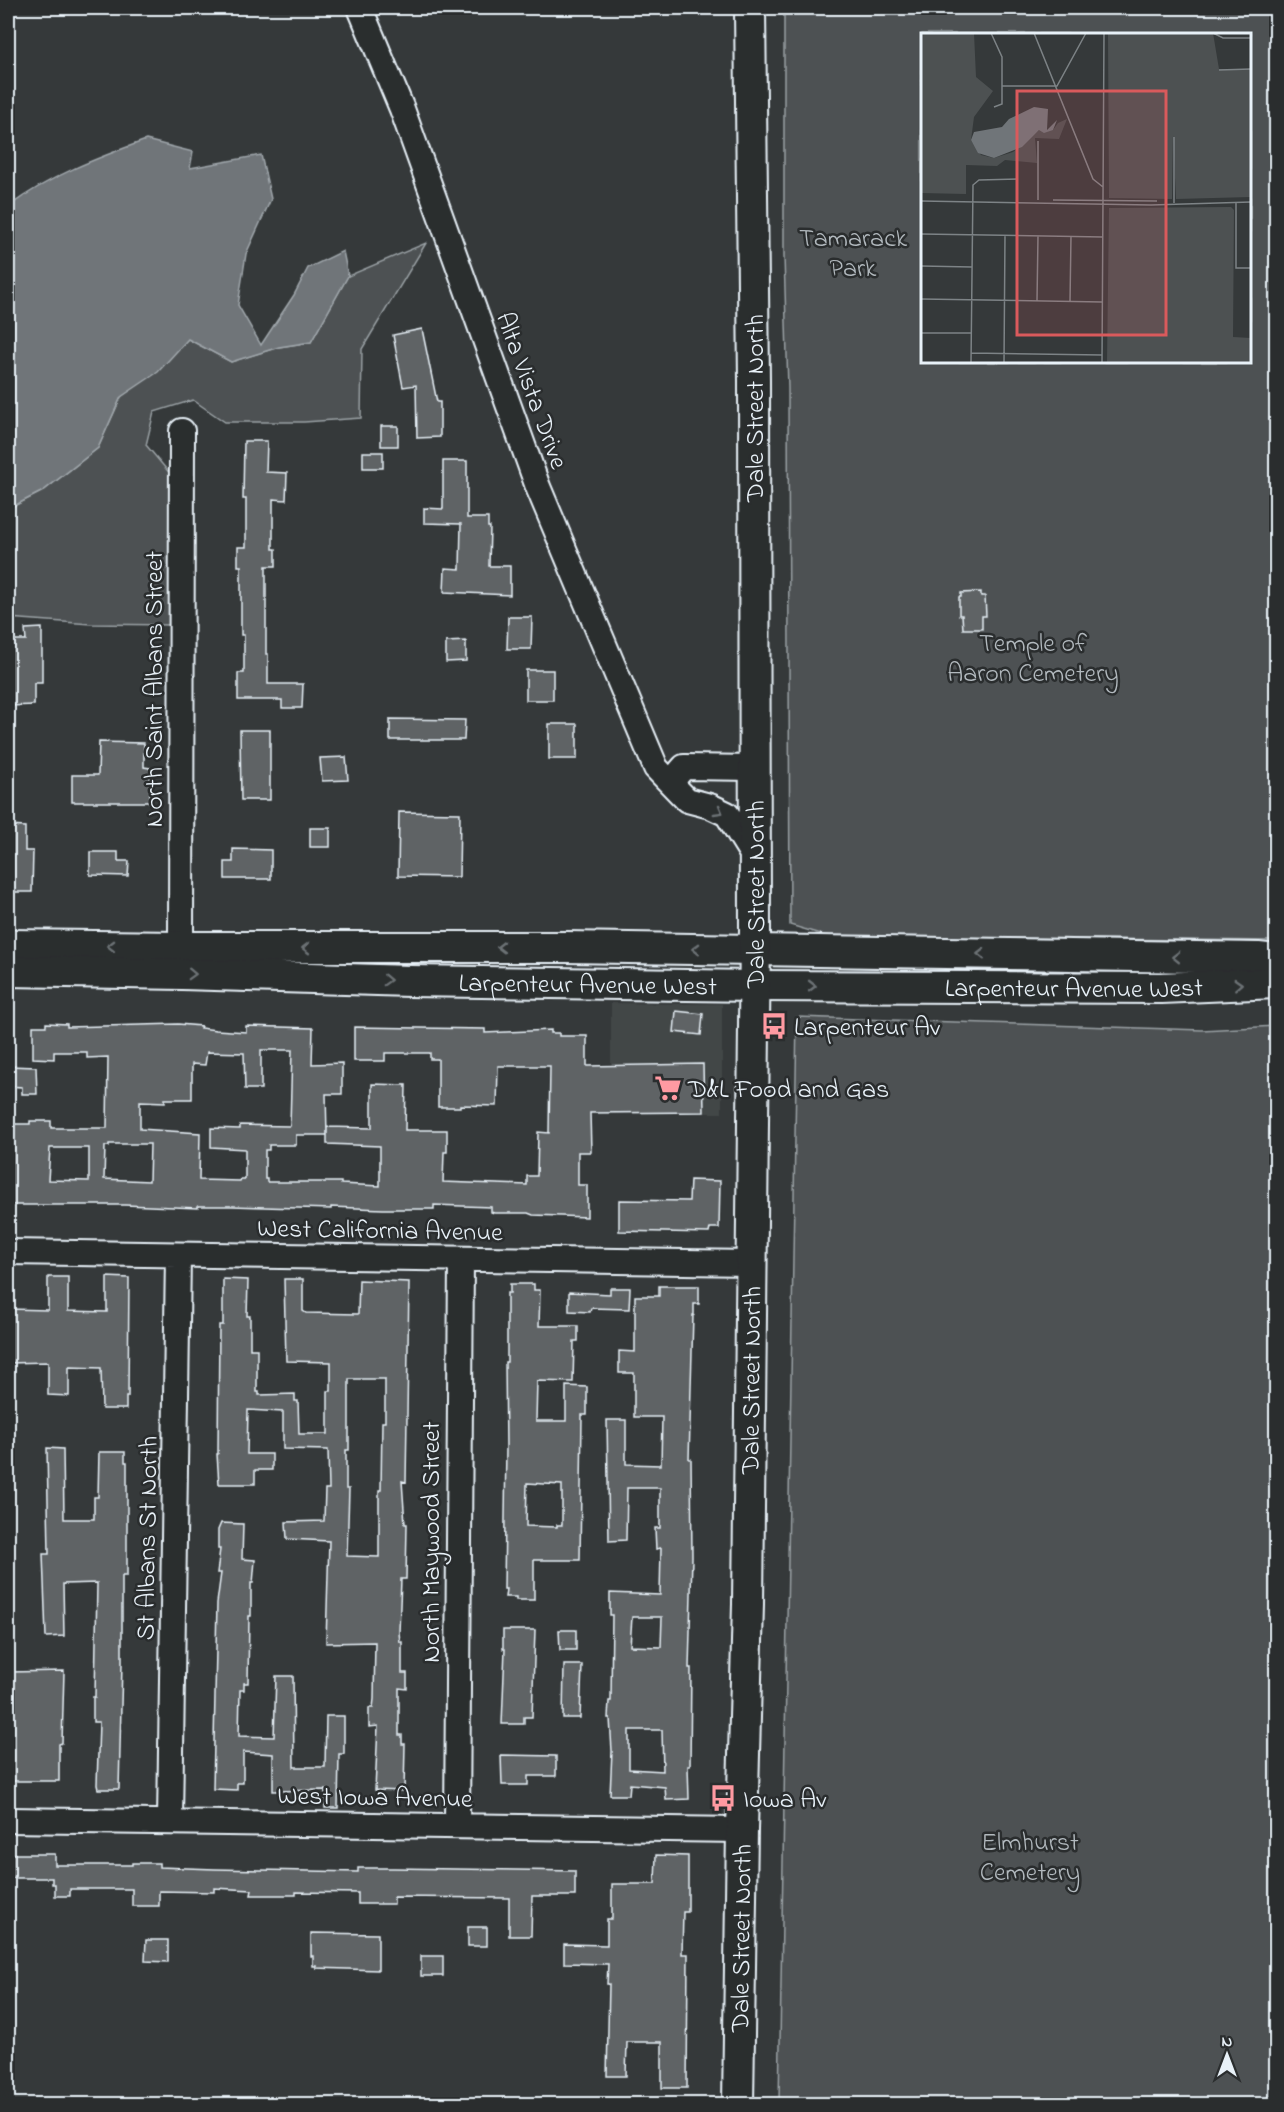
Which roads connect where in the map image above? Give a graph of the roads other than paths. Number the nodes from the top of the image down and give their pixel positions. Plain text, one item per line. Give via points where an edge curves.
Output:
1 (360, 8) edge
2 (750, 8) edge
3 (182, 431) dead end
4 (755, 768) junction
5 (671, 782) junction
6 (755, 859) junction
7 (8, 945) edge
8 (181, 947) junction
9 (755, 950) junction
10 (1276, 960) edge
11 (8, 971) edge
12 (1276, 983) edge
13 (754, 986) junction
14 (8, 1252) edge
15 (178, 1255) junction
16 (461, 1259) junction
17 (751, 1263) junction
18 (8, 1820) edge
19 (170, 1822) junction
20 (457, 1826) junction
21 (742, 1830) junction
22 (738, 2104) edge

1 - 5 street, Alta Vista Drive via 402,109 538,487 656,768
2 - 4 main road, Dale Street North
3 - 8 street, North Saint Albans Street
4 - 5 street via 684,767
4 - 6 main road, Dale Street North
5 -> 6 street, Alta Vista Drive via 687,800 727,814
6 - 9 main road, Dale Street North
8 -> 7 main road, Larpenteur Avenue West
9 -> 8 main road, Larpenteur Avenue West
10 -> 9 main road, Larpenteur Avenue West
9 - 13 main road, Dale Street North
11 -> 13 main road, Larpenteur Avenue West
13 -> 12 main road, Larpenteur Avenue West via 1161,988
13 - 17 main road, Dale Street North
14 - 15 street, West California Avenue
15 - 16 street, West California Avenue
15 - 19 street, St Albans St North
16 - 17 street, West California Avenue
16 - 20 street, North Maywood Street
17 - 21 main road, Dale Street North
18 - 19 street, West Iowa Avenue
19 - 20 street, West Iowa Avenue
20 - 21 street, West Iowa Avenue
21 - 22 main road, Dale Street North

